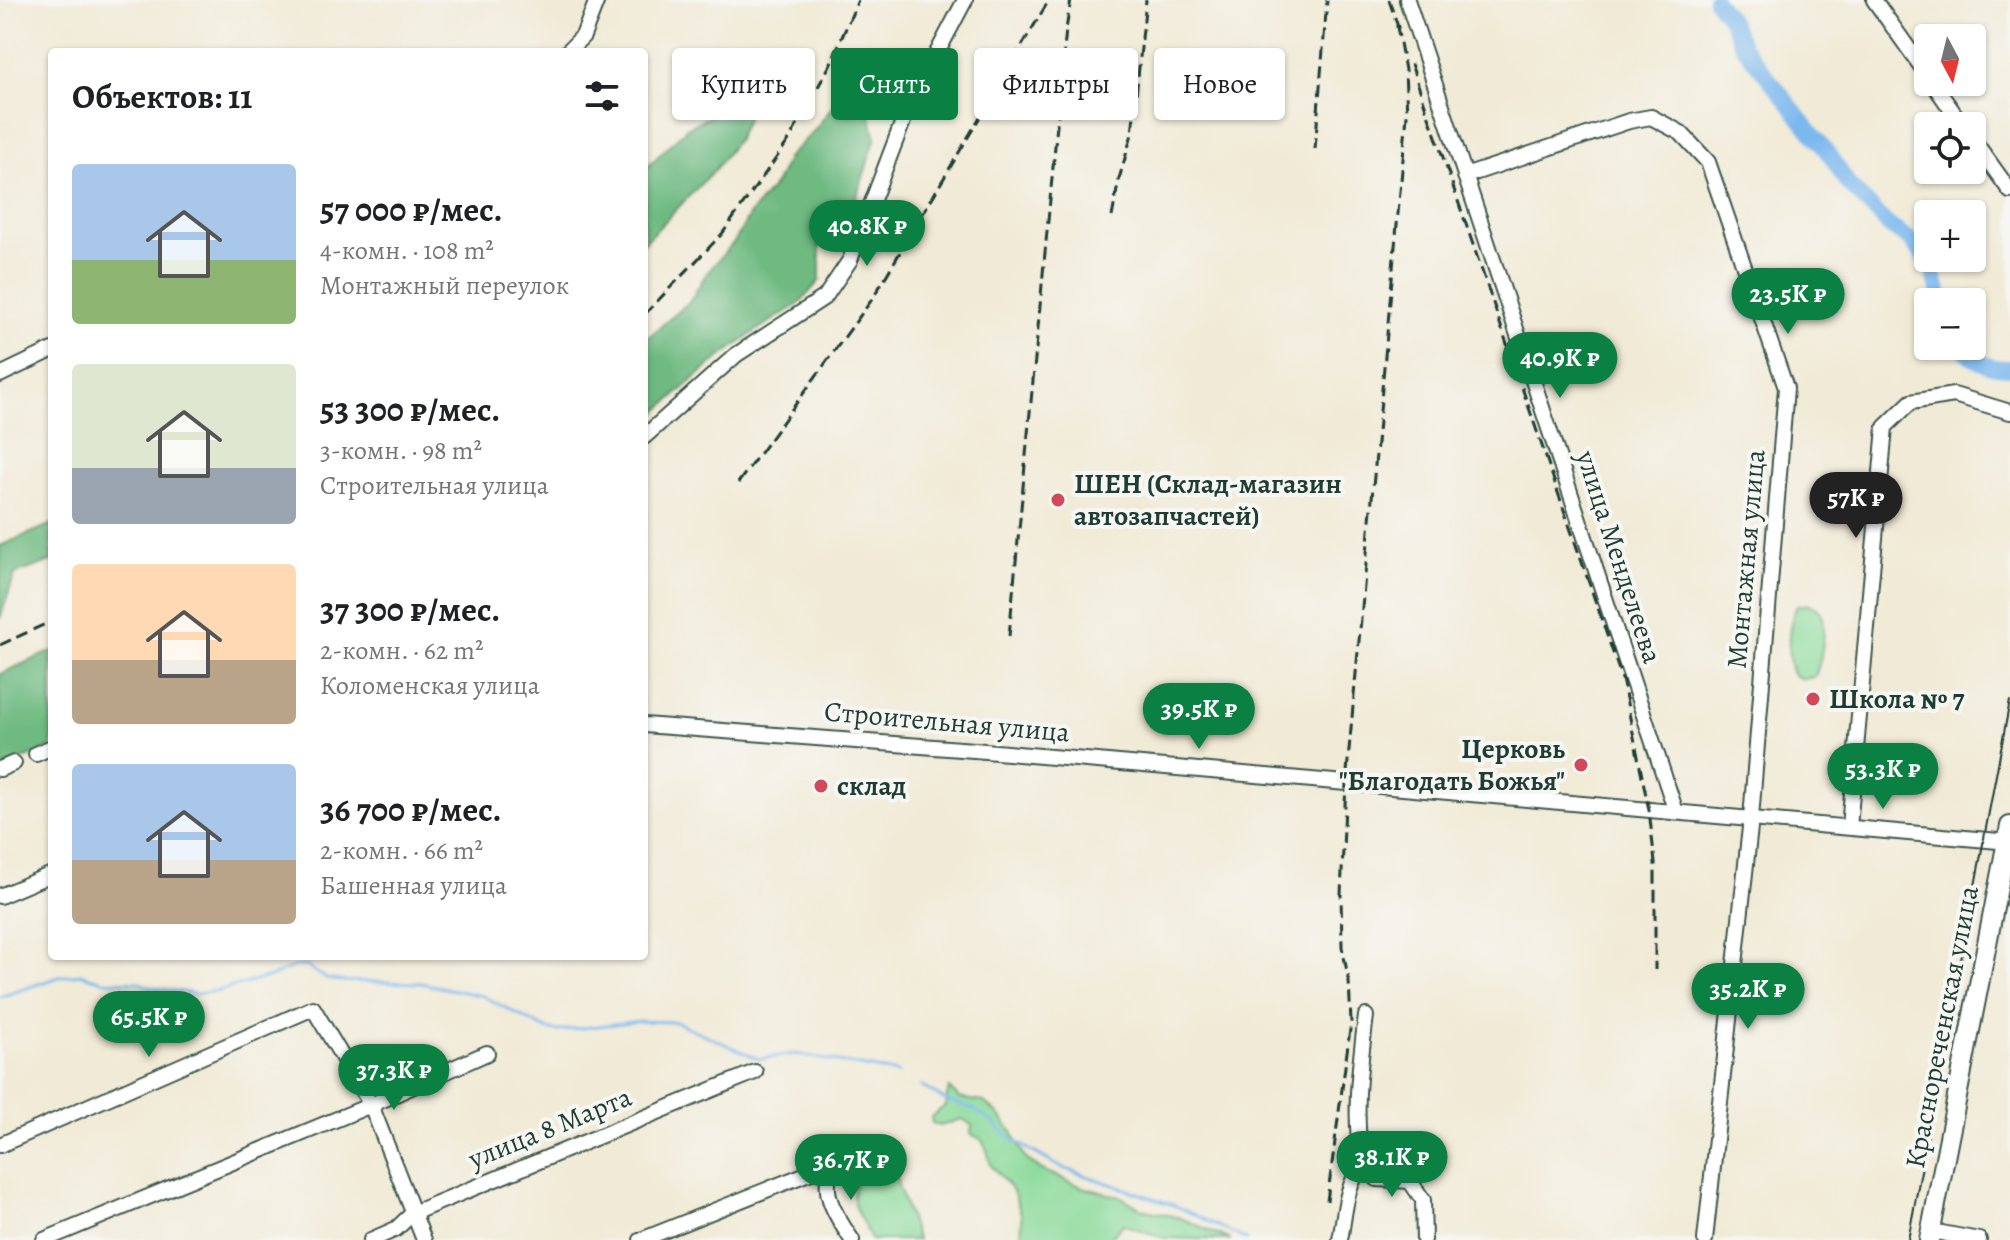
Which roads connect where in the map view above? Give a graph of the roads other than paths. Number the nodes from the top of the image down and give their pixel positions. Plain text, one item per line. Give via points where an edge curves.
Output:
1 (597, 0) edge
2 (965, 0) edge
3 (1407, 0) edge
4 (1874, 0) edge
5 (571, 48) edge
6 (1914, 56) edge
7 (1986, 158) edge
8 (1465, 176) junction
9 (2010, 191) edge
10 (48, 352) edge
11 (0, 375) edge
12 (2010, 412) edge
13 (648, 433) edge
14 (648, 725) edge
15 (48, 749) edge
16 (36, 754) dead end
17 (1676, 812) junction
18 (1751, 818) junction
19 (1849, 827) junction
20 (2009, 836) edge
21 (48, 876) edge
22 (0, 896) edge
23 (1366, 1016) dead end
24 (487, 1053) dead end
25 (755, 1072) dead end
26 (371, 1105) junction
27 (0, 1145) edge
28 (1363, 1165) junction
29 (413, 1213) junction
30 (1930, 1235) edge
31 (44, 1240) edge
32 (371, 1240) edge
33 (424, 1240) edge
34 (641, 1240) edge
35 (852, 1240) edge
36 (1340, 1240) edge
37 (1424, 1240) edge
38 (1705, 1240) edge
39 (1979, 1240) edge

1 - 5 street via 583,36
2 - 13 street via 908,108 837,282 825,297 736,355
3 - 8 street, улица Менделеева
4 - 6 street
7 - 9 street
8 - 17 street, улица Менделеева
8 - 18 street, Монтажная улица via 1651,117 1681,133 1708,162 1786,388
10 - 11 street
12 - 19 street via 1954,395 1911,402 1885,427
14 - 17 street, Строительная улица
15 - 16 street
17 - 18 street, Строительная улица
18 - 19 street, Строительная улица
18 - 38 street, Монтажная улица
19 - 20 street, Строительная улица
20 - 30 main road, Краснореченская улица
21 - 22 street
23 - 28 street via 1358,1121
24 - 26 street
25 - 29 street, улица 8 Марта
26 - 27 street via 313,1008
26 - 29 street
26 - 31 street
28 - 36 street via 1348,1193
28 - 37 street via 1377,1179 1410,1181 1423,1200
29 - 32 street, улица 8 Марта via 396,1229
29 - 33 street
30 - 39 street
34 - 35 street via 844,1159 830,1173 828,1191

